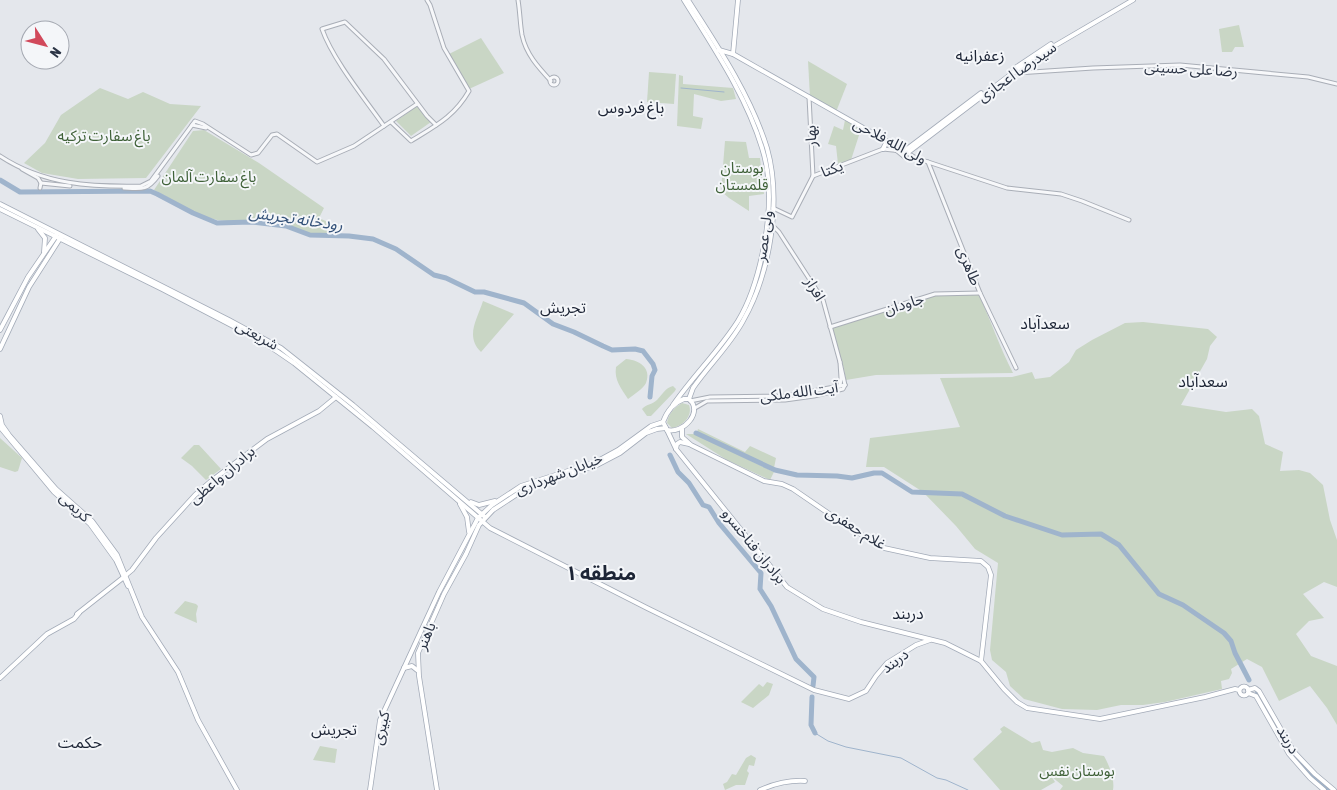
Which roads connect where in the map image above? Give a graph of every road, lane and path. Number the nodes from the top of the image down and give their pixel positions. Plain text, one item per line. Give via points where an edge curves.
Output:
1 (426, 0) edge
2 (518, 0) edge
3 (684, 0) edge
4 (688, 0) edge
5 (738, 0) edge
6 (1129, 0) edge
7 (1133, 0) edge
8 (717, 50) junction
9 (733, 54) junction
10 (1014, 70) junction
11 (542, 72) junction
12 (554, 77) junction
13 (550, 81) junction
14 (1337, 84) edge
15 (809, 97) junction
16 (815, 100) junction
17 (809, 103) junction
18 (417, 104) junction
19 (392, 122) junction
20 (194, 123) junction
21 (436, 125) junction
22 (384, 126) junction
23 (887, 141) junction
24 (884, 149) junction
25 (896, 150) junction
26 (905, 153) junction
27 (0, 157) edge
28 (915, 158) junction
29 (928, 162) junction
30 (813, 176) junction
31 (39, 177) junction
32 (42, 183) junction
33 (41, 188) dead end
34 (0, 204) edge
35 (0, 208) edge
36 (773, 208) junction
37 (1129, 220) dead end
38 (772, 225) junction
39 (37, 227) junction
40 (59, 236) junction
41 (44, 254) junction
42 (980, 293) junction
43 (6, 317) junction
44 (13, 320) junction
45 (830, 327) junction
46 (0, 330) edge
47 (258, 337) junction
48 (0, 348) edge
49 (840, 362) junction
50 (1016, 368) dead end
51 (845, 385) junction
52 (840, 386) junction
53 (336, 397) junction
54 (690, 400) junction
55 (673, 405) junction
56 (694, 408) junction
57 (0, 416) edge
58 (663, 422) junction
59 (0, 427) edge
60 (666, 429) junction
61 (682, 429) junction
62 (691, 445) junction
63 (676, 449) junction
64 (55, 490) junction
65 (463, 497) junction
66 (457, 500) junction
67 (497, 501) junction
68 (468, 502) junction
69 (464, 506) junction
70 (482, 518) junction
71 (468, 538) junction
72 (125, 576) junction
73 (117, 583) junction
74 (128, 586) junction
75 (137, 606) junction
76 (917, 635) junction
77 (930, 640) junction
78 (916, 645) junction
79 (981, 661) junction
80 (402, 670) junction
81 (419, 676) junction
82 (0, 678) edge
83 (1239, 690) junction
84 (1248, 691) junction
85 (1297, 756) junction
86 (1293, 760) junction
87 (1302, 762) junction
88 (1298, 766) junction
89 (805, 781) dead end
90 (237, 790) edge
91 (370, 790) edge
92 (438, 790) edge
93 (760, 790) edge
94 (1324, 790) edge
95 (1334, 790) edge

1 - 21 street via 444,48 468,91 458,108
2 - 11 street via 527,51
3 - 8 main road, ولی عصر
4 - 8 main road, ولی عصر
5 - 9 main road
6 - 10 main road, سیدرضا اعجازی via 1039,51
7 - 10 main road, سیدرضا اعجازی
8 - 9 main road, ولی‌ الله فلاحی
8 - 36 main road, ولی عصر via 750,107 766,148
8 - 55 main road, ولی عصر via 763,149 768,224 758,275 745,308 729,334
9 - 15 main road, ولی‌ الله فلاحی
10 - 14 street, رضا علی حسینی via 1017,73 1180,65 1308,77
10 - 26 main road, سیدرضا اعجازی
11 - 12 street
11 - 13 street
12 - 13 street
12 - 13 street via 557,83 553,85
15 - 16 main road, ولی‌ الله فلاحی
15 - 17 street, بهار
16 - 17 main road
16 - 23 main road, ولی‌ الله فلاحی
17 - 30 street, بهار
18 - 19 street
18 - 21 street
18 - 22 street via 384,59 345,22 322,29 330,48
19 - 21 street via 411,141
19 - 22 street
20 - 22 street via 251,155 277,134 317,162 350,149
20 - 31 street via 144,186 71,184
20 - 32 street via 148,187 95,188
23 - 24 main road
23 - 26 main road, ولی‌ الله فلاحی
24 - 25 street, یکتا
24 - 30 street, یکتا
25 - 26 street, یکتا
25 - 28 street via 907,159
26 - 28 street, یکتا
27 - 31 street
28 - 29 street, ولی‌ الله فلاحی
29 - 37 street, ولی‌ الله فلاحی via 1007,188 1061,194
29 - 42 street, طاهری
30 - 36 street, یکتا via 792,217
31 - 32 street
32 - 33 street
34 - 40 main road, شریعتی
35 - 39 main road, شریعتی
36 - 38 main road, ولی عصر
38 - 45 street, افراز via 824,300
38 - 54 main road, ولی عصر via 762,275 750,309 734,336 693,388
39 - 40 main road, شریعتی
39 - 41 main road via 44,238
40 - 41 main road
40 - 44 main road
40 - 47 main road, شریعتی
41 - 43 main road
42 - 45 street, جاودان via 936,294
42 - 50 street, طاهری
43 - 44 main road via 11,314
43 - 46 main road
44 - 48 main road
45 - 49 street, افراز
47 - 53 main road, شریعتی
47 - 65 main road, شریعتی via 297,359
49 - 51 street, افراز
49 - 52 street, افراز
51 - 52 street, آیت الله ملکی
51 - 56 street, آیت الله ملکی via 843,389 812,396 785,400 707,401
52 - 54 street, آیت الله ملکی via 786,396
53 - 66 main road, شریعتی
53 - 72 main road, برادران واعظی via 319,411 267,439 210,482
54 - 55 main road via 681,400
54 - 56 main road
55 - 58 main road
56 - 61 main road via 692,417
57 - 64 main road, کریمی via 4,428
58 - 60 main road
58 - 67 main road, خیابان شهرداری via 651,426 602,459 532,481
59 - 64 main road, کریمی
60 - 61 main road
60 - 63 main road, برادران فناخسرو
60 - 70 main road, خیابان شهرداری via 646,433 598,465 528,486
61 - 62 main road via 682,437
62 - 63 main road via 680,442
62 - 79 main road, غلام جعفری via 764,481 794,488 884,548 930,558 984,563 991,574
63 - 76 main road, برادران فناخسرو via 787,587 823,609
64 - 72 main road, کریمی via 92,520 117,555
65 - 67 main road via 479,505
65 - 68 main road, شریعتی
66 - 69 main road, شریعتی
66 - 71 main road via 467,517
67 - 70 main road, خیابان شهرداری
68 - 69 main road via 468,507
68 - 70 main road, شریعتی
69 - 70 main road, شریعتی
70 - 71 main road, باهنر
70 - 78 main road, دربند via 490,528 516,542 814,690 849,698 866,692 886,663
70 - 81 main road, باهنر via 420,645 417,658
71 - 80 main road, باهنر via 438,592
72 - 73 main road, برادران واعظی
72 - 74 main road, کریمی
72 - 75 main road, کریمی
73 - 74 main road
73 - 82 main road, برادران واعظی via 66,624 47,634
74 - 75 main road, کریمی
75 - 90 main road, کریمی via 178,672 198,720
76 - 77 main road, برادران فناخسرو
76 - 78 main road
77 - 78 main road, دربند
77 - 79 main road via 945,643
79 - 83 main road via 1004,689 1027,708 1084,717 1100,718
80 - 81 main road via 412,666
80 - 91 main road, کبیری via 380,722
81 - 92 main road, باهنر
83 - 84 main road via 1244,686
83 - 84 main road via 1244,696
84 - 85 main road, دربند via 1255,688 1261,692
84 - 86 main road, دربند via 1256,696
85 - 86 main road
85 - 87 main road, دربند
86 - 88 main road, دربند
87 - 88 main road via 1298,762
87 - 95 main road, دربند
88 - 94 main road, دربند
89 - 93 main road via 773,784

